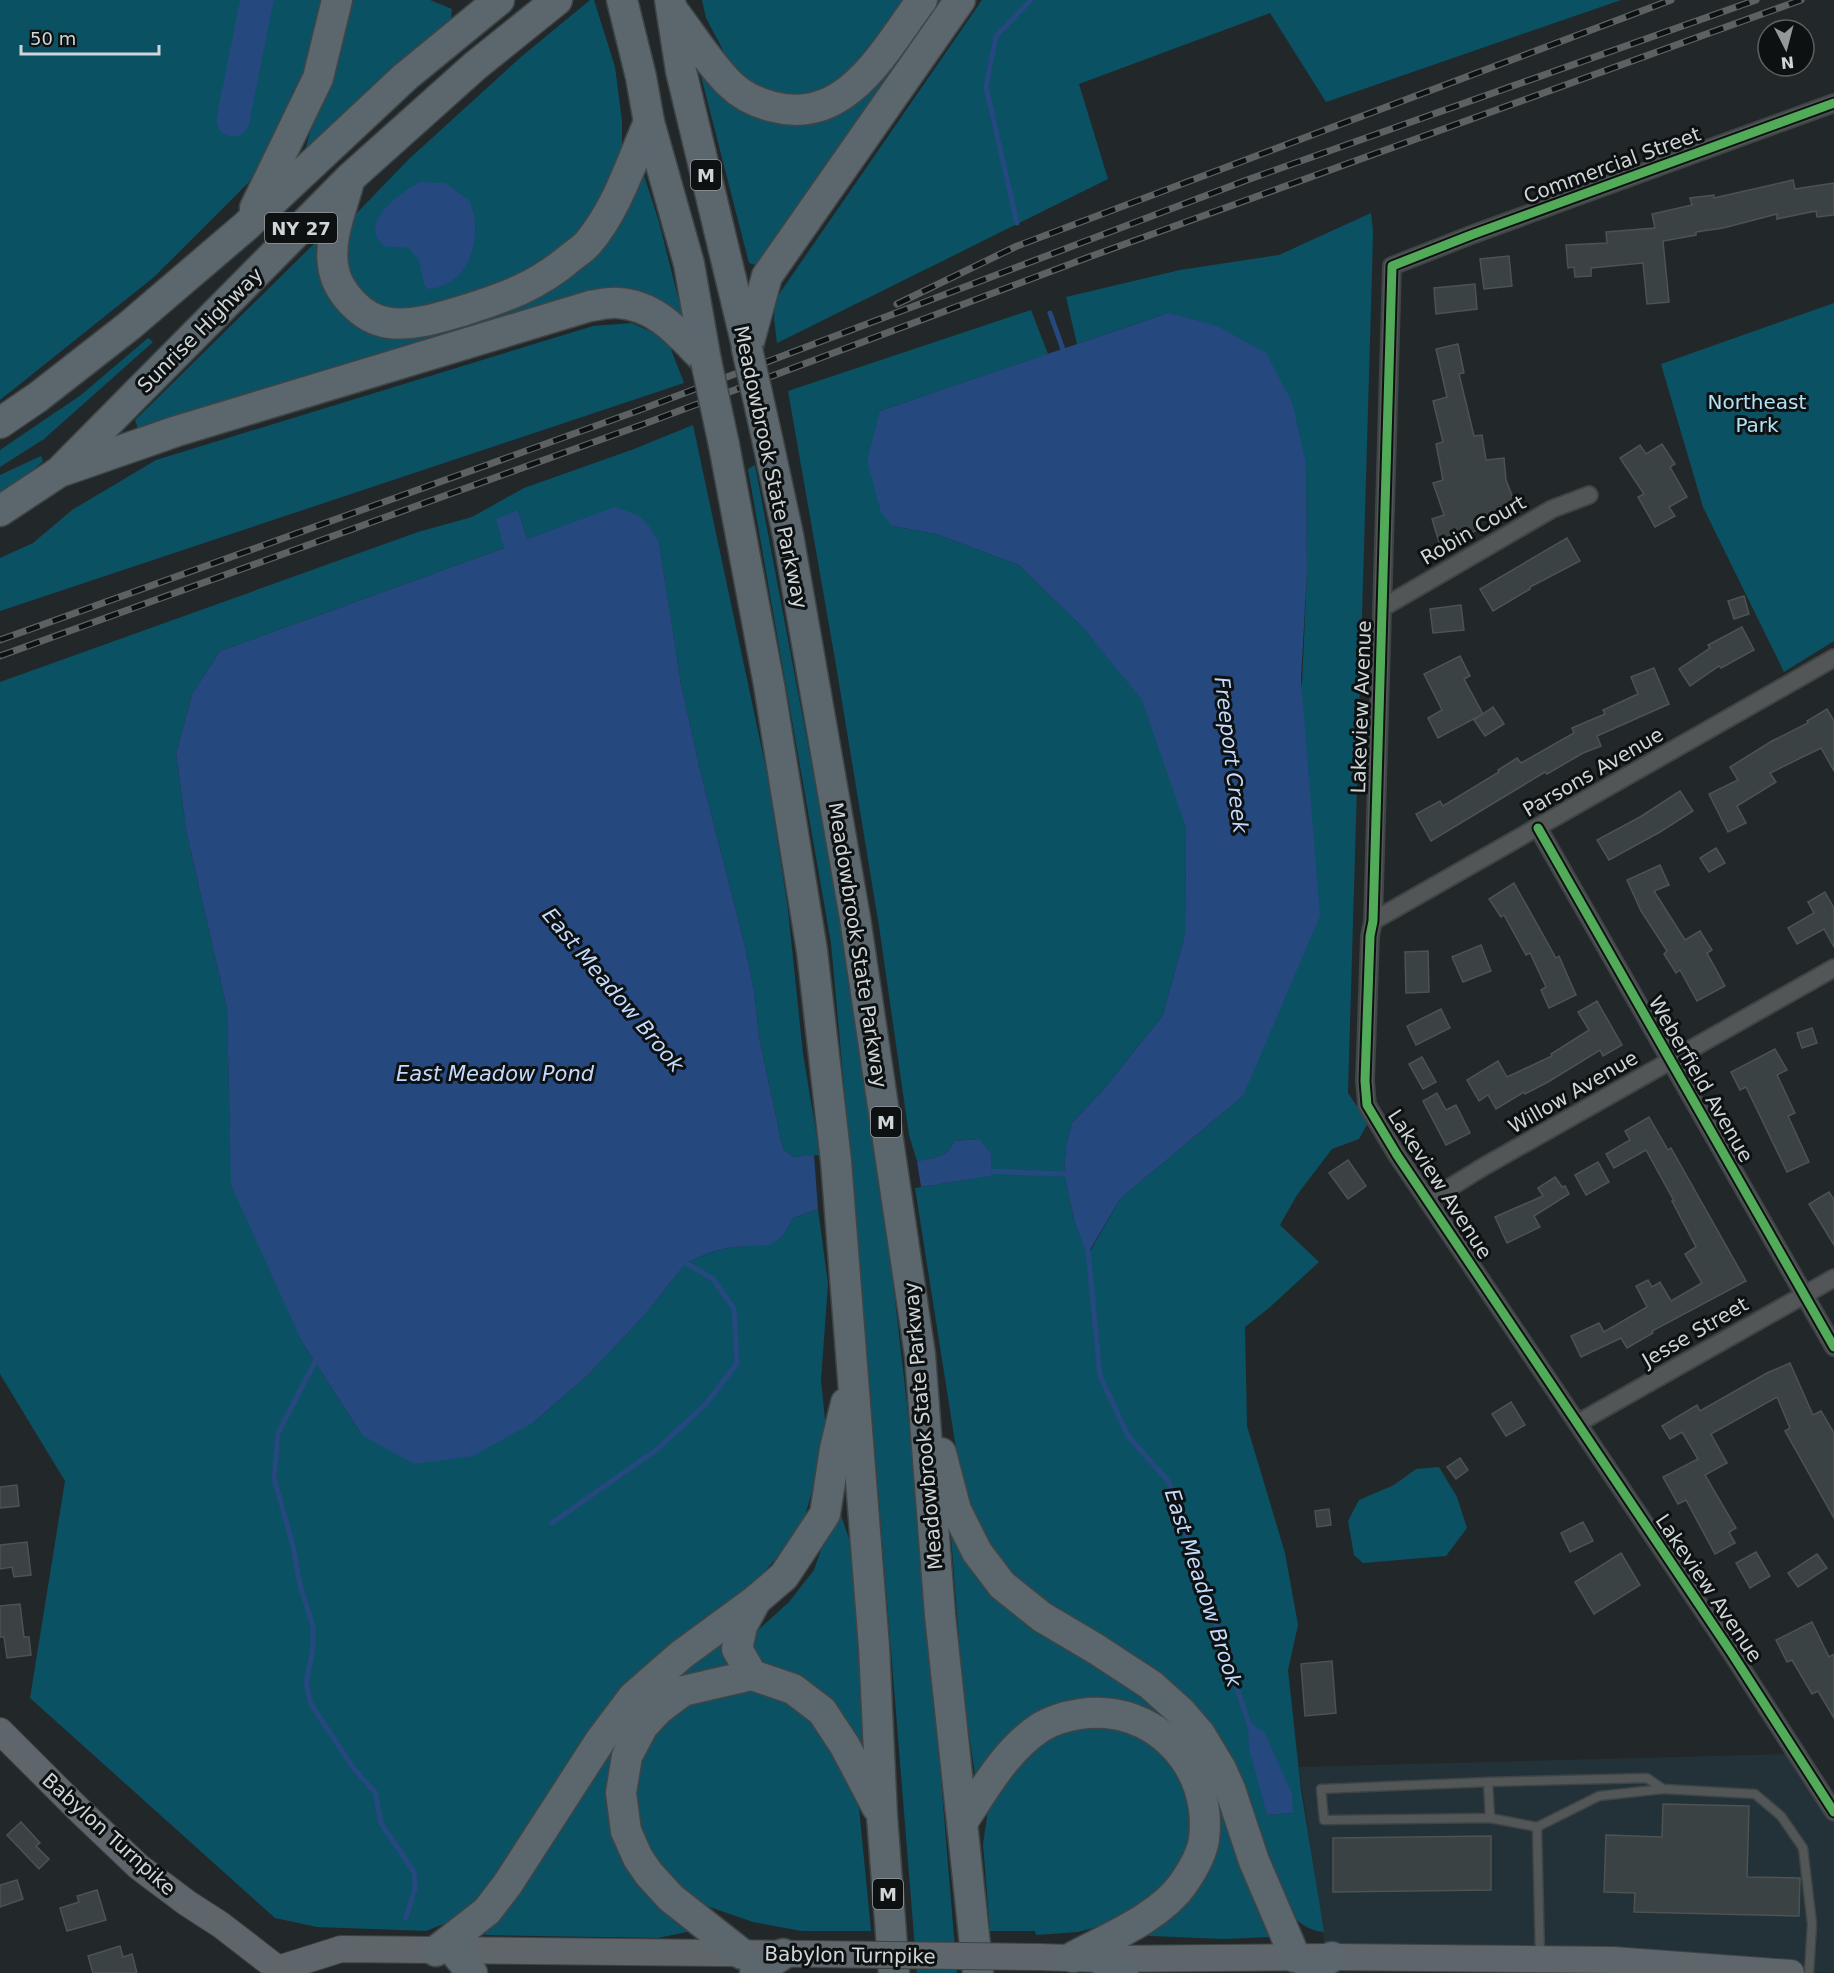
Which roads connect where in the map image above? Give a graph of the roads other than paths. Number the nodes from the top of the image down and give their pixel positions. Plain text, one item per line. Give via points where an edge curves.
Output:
1 (337, 0) edge
2 (499, 0) edge
3 (557, 0) edge
4 (922, 0) edge
5 (960, 0) edge
6 (622, 3) edge
7 (671, 4) edge
8 (1834, 103) edge
9 (649, 122) junction
10 (350, 178) junction
11 (246, 226) junction
12 (1404, 262) joint
13 (747, 349) junction
14 (706, 361) junction
15 (0, 423) edge
16 (59, 472) junction
17 (1589, 495) dead end
18 (0, 511) edge
19 (1382, 608) junction
20 (1834, 658) edge
21 (1538, 828) junction
22 (1373, 921) junction
23 (1834, 969) edge
24 (1671, 1061) junction
25 (1428, 1201) junction
26 (1834, 1278) edge
27 (1804, 1295) junction
28 (1834, 1347) edge
29 (853, 1376) junction
30 (923, 1388) junction
31 (1578, 1423) junction
32 (756, 1600) junction
33 (752, 1675) junction
34 (0, 1731) edge
35 (1488, 1782) junction
36 (1663, 1790) junction
37 (1834, 1812) edge
38 (882, 1816) junction
39 (1490, 1818) junction
40 (963, 1821) junction
41 (1537, 1827) junction
42 (797, 1954) joint
43 (454, 1958) edge
44 (1540, 1959) junction
45 (1312, 1962) edge
46 (1099, 1963) edge
47 (749, 1964) edge
48 (274, 1971) edge
49 (894, 1973) edge
50 (978, 1973) edge
51 (1791, 1973) edge
52 (1809, 1973) edge

1 - 11 highway via 318,78
2 - 11 highway, NY 27 via 405,77
3 - 10 highway, Sunrise Highway / NY 27 via 475,66
4 - 7 highway via 855,87 839,99 813,109 795,110 758,103 741,94
5 - 13 highway via 767,276
6 - 9 highway, Meadowbrook State Parkway / M
7 - 13 highway, Meadowbrook State Parkway / M via 681,71
8 - 12 street, Commercial Street
9 - 10 highway via 612,208 587,244 551,274 523,290 447,316 411,323 387,323 363,312 339,284 331,248
9 - 14 highway, Meadowbrook State Parkway / M via 689,264
10 - 16 highway, Sunrise Highway / NY 27
11 - 15 highway, NY 27 via 129,326
12 - 19 street, Lakeview Avenue via 1392,266
13 - 30 highway, Meadowbrook State Parkway / M, bridge via 789,535 855,918
14 - 16 highway via 654,313 617,303 590,306 177,431
14 - 29 highway, Meadowbrook State Parkway / M, bridge via 769,685 812,951 836,1161
16 - 18 highway, Sunrise Highway / NY 27
17 - 19 street, Robin Court via 1552,509
19 - 22 street, Lakeview Avenue
20 - 21 street, Parsons Avenue
21 - 22 street, Parsons Avenue
21 - 24 street, Weberfield Avenue
22 - 25 street, Lakeview Avenue via 1367,1105
23 - 24 street, Willow Avenue
24 - 25 street, Willow Avenue
24 - 27 street, Weberfield Avenue
25 - 31 street, Lakeview Avenue
26 - 27 street, Jesse Street
27 - 28 street, Weberfield Avenue
27 - 31 street, Jesse Street
29 - 32 highway via 835,1449 825,1514 784,1576
29 - 38 highway, Meadowbrook State Parkway / M via 874,1647
30 - 40 highway, Meadowbrook State Parkway / M via 940,1615
30 - 45 highway via 956,1510 977,1552 1002,1585 1042,1617 1151,1685 1200,1734 1230,1789 1254,1861
31 - 37 street, Lakeview Avenue
32 - 33 highway via 742,1626 737,1649
32 - 43 highway via 681,1655 633,1697
33 - 38 highway via 793,1689 822,1711
33 - 47 highway via 683,1691 658,1708 627,1756 621,1792 626,1831 649,1874 671,1898
34 - 48 main road, Babylon Turnpike via 139,1867 221,1925
35 - 36 lane via 1647,1778
35 - 39 lane
35 - 39 lane via 1321,1789 1324,1820
36 - 41 lane via 1599,1796
36 - 52 lane via 1755,1794 1781,1816 1803,1848 1812,1924
38 - 49 highway, Meadowbrook State Parkway / M
39 - 41 lane
40 - 46 highway via 1011,1751 1042,1727 1064,1717 1097,1712 1121,1714 1150,1727 1175,1745 1199,1784 1205,1817 1199,1857 1182,1886 1166,1903 1141,1919
40 - 50 highway, Meadowbrook State Parkway / M
41 - 44 lane
42 - 46 main road, Babylon Turnpike, bridge via 1039,1957
42 - 47 highway
43 - 47 main road, Babylon Turnpike
43 - 48 main road, Babylon Turnpike via 341,1949
44 - 45 main road, Babylon Turnpike
44 - 51 main road, Babylon Turnpike via 1613,1960
45 - 46 main road, Babylon Turnpike

